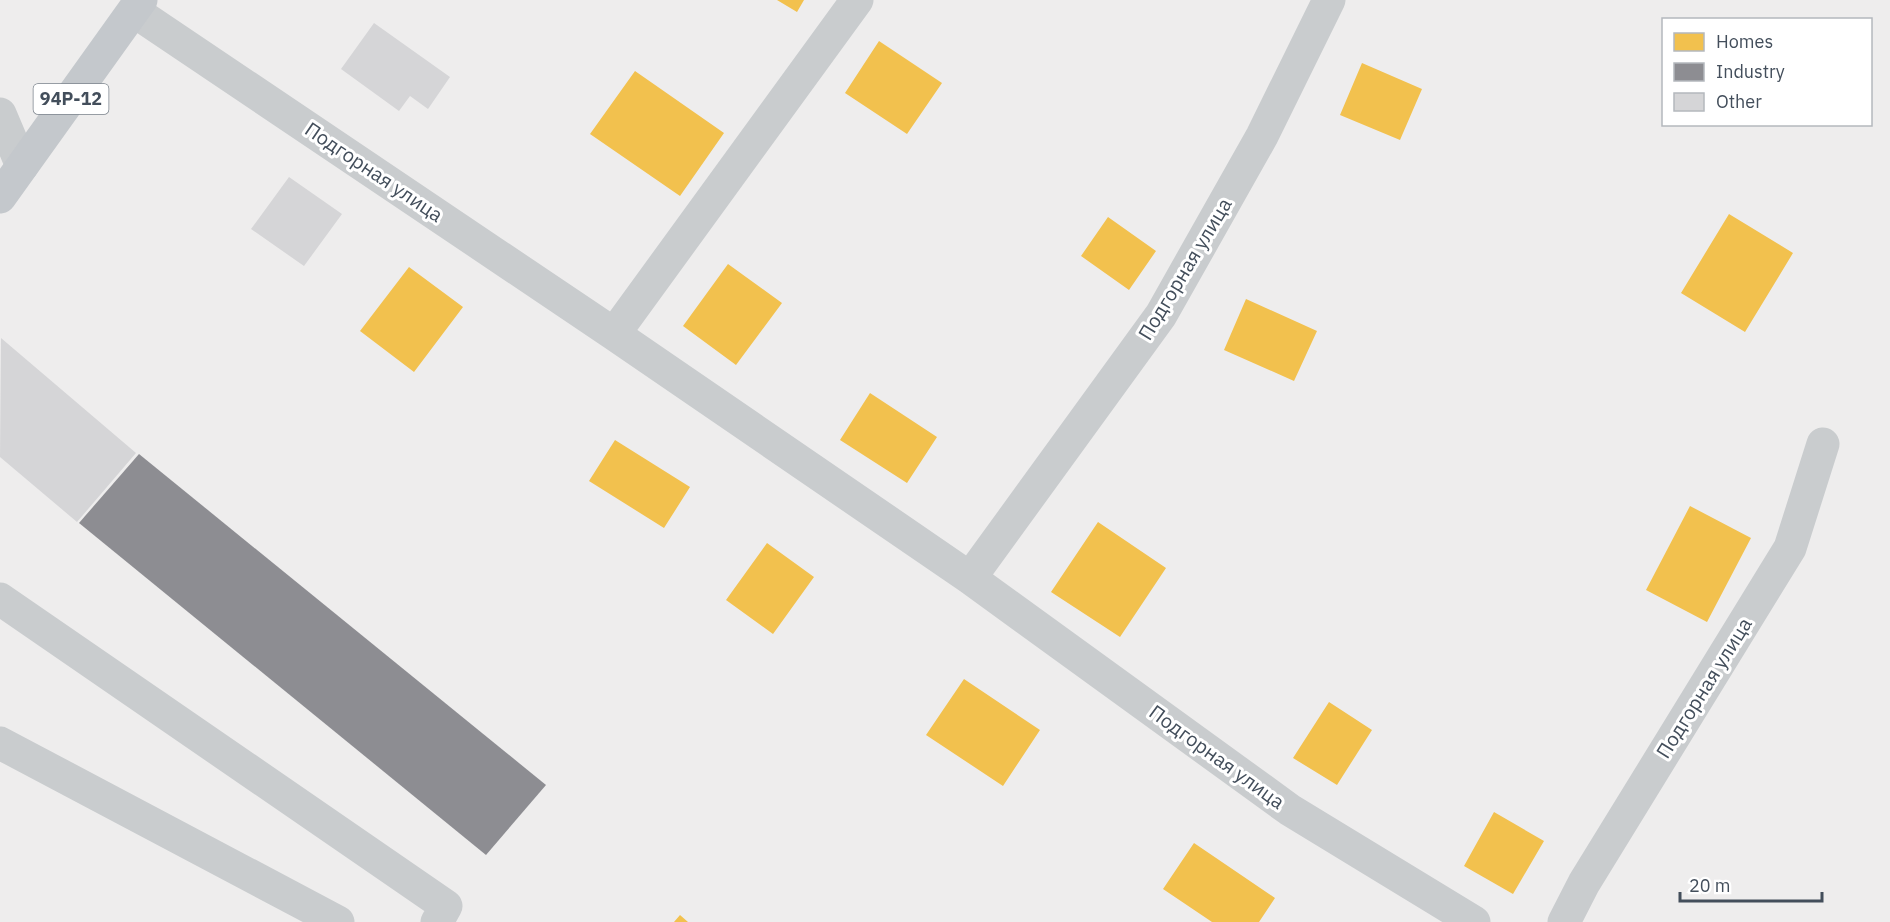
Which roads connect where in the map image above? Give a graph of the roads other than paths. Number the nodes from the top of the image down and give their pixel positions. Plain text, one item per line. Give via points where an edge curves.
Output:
1 (857, 0) edge
2 (1329, 0) edge
3 (138, 6) edge
4 (0, 114) edge
5 (22, 166) junction
6 (0, 197) edge
7 (614, 334) junction
8 (1823, 444) dead end
9 (970, 578) junction
10 (0, 598) edge
11 (0, 743) edge
12 (338, 922) edge
13 (437, 922) edge
14 (1474, 922) edge
15 (1564, 922) edge

1 - 7 street
2 - 9 street, Подгорная улица via 1262,136 1161,315
3 - 5 main road, 94Р-12
3 - 7 street, Подгорная улица
4 - 5 street
5 - 6 main road, 94Р-12
7 - 9 street, Подгорная улица
8 - 15 street, Подгорная улица via 1790,548 1584,883
9 - 14 street, Подгорная улица via 1290,810
10 - 13 street via 447,906
11 - 12 street

